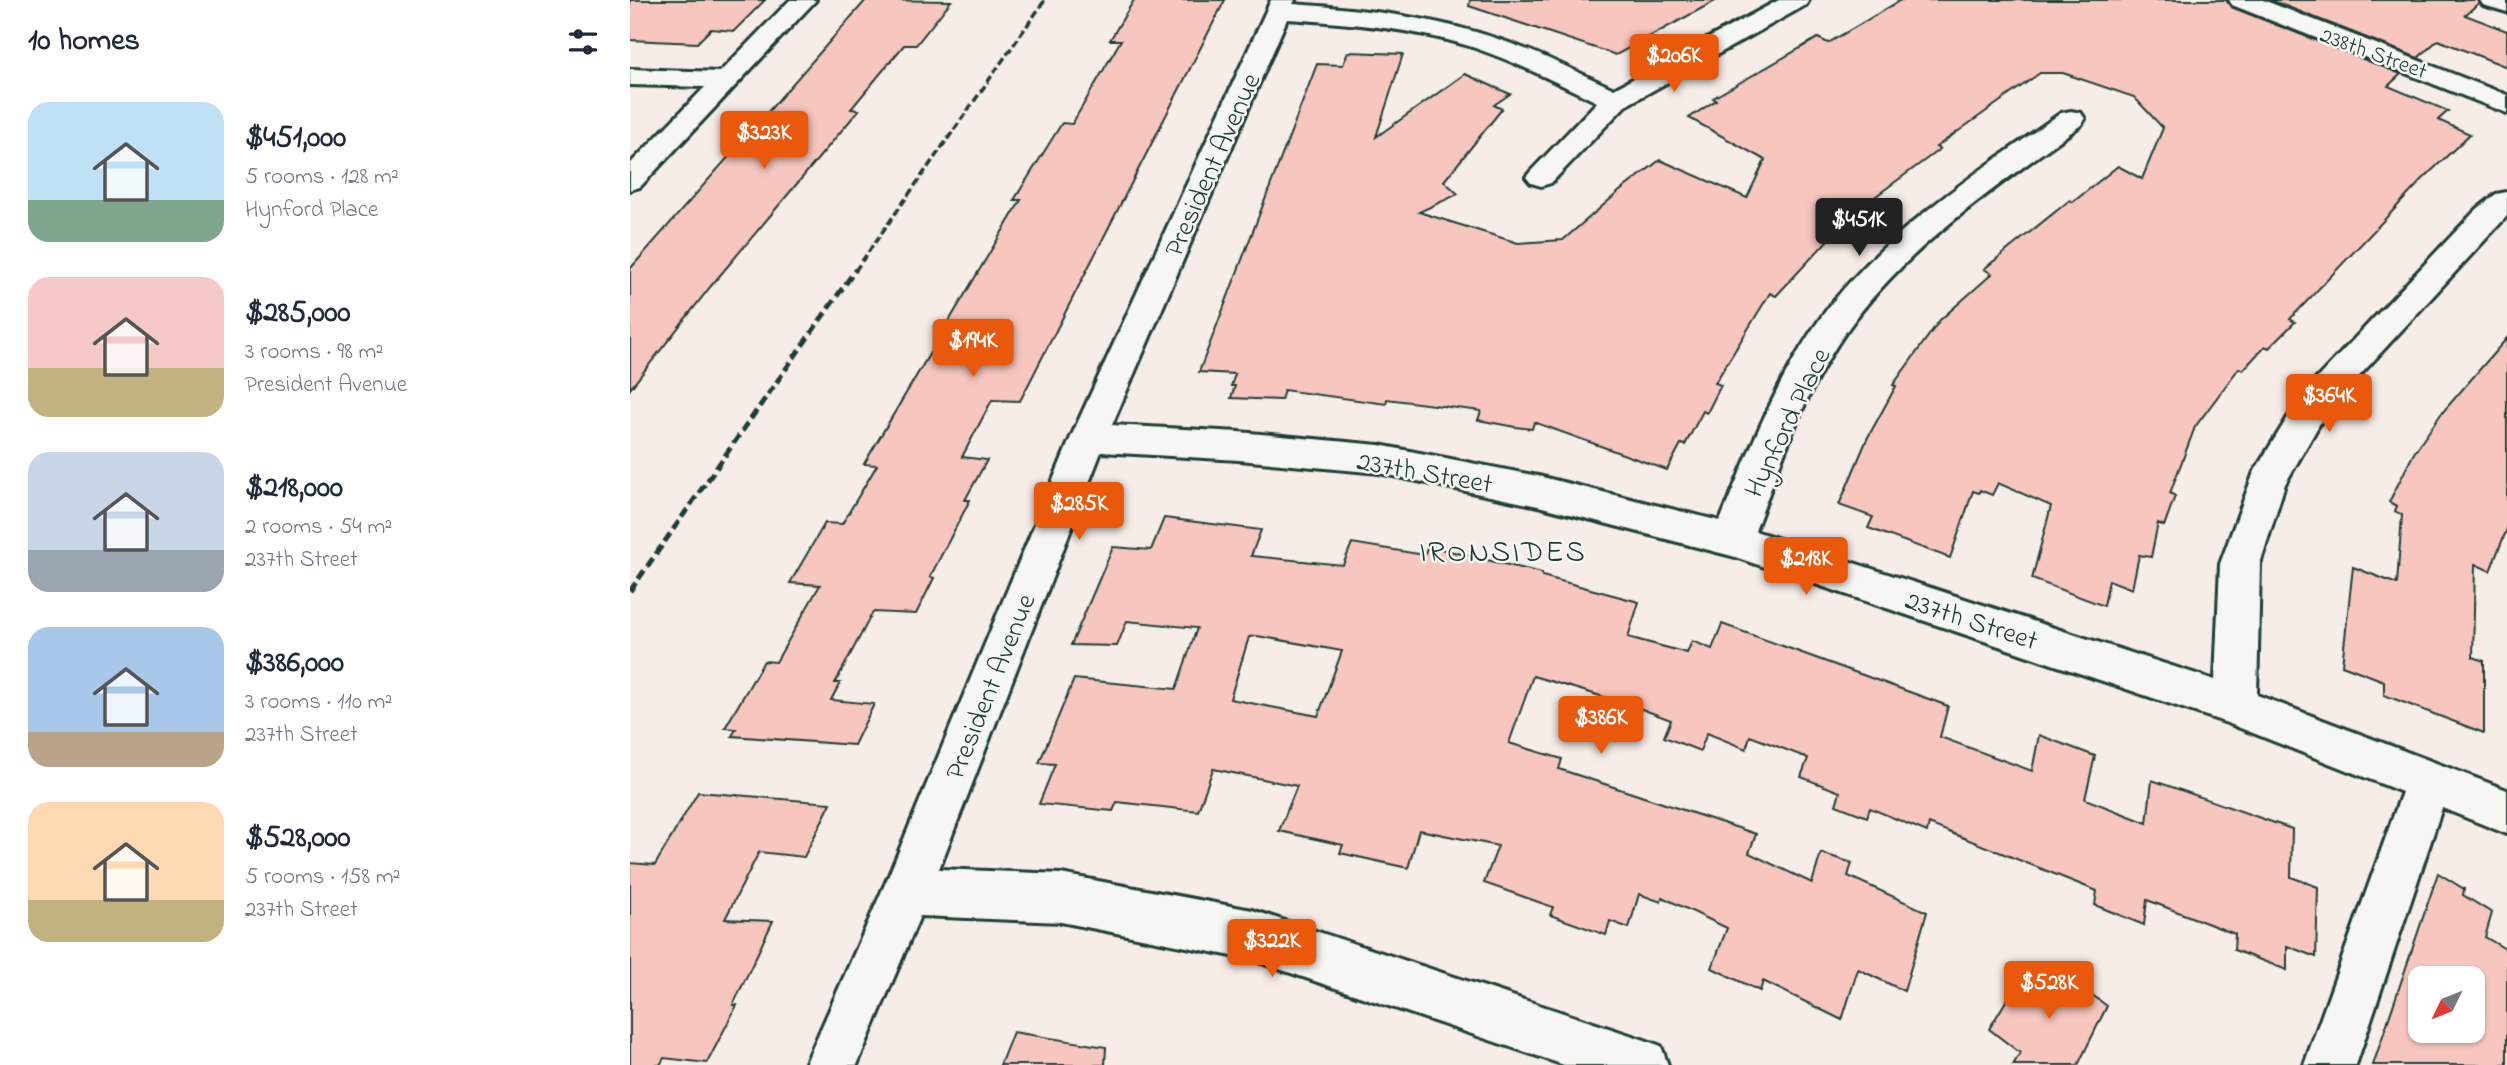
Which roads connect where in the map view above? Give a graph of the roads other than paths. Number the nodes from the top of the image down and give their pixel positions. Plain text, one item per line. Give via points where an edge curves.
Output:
1 (804, 0) edge
2 (1797, 0) edge
3 (2241, 0) edge
4 (2492, 0) edge
5 (2507, 5) edge
6 (1281, 6) edge
7 (630, 77) edge
8 (726, 80) junction
9 (1615, 100) junction
10 (2507, 105) edge
11 (2071, 119) dead end
12 (1541, 177) dead end
13 (630, 181) edge
14 (2507, 201) edge
15 (1089, 437) junction
16 (1732, 540) junction
17 (2235, 706) junction
18 (2428, 782) junction
19 (2507, 812) edge
20 (906, 892) junction
21 (1637, 1064) edge
22 (831, 1065) edge
23 (2330, 1065) edge

1 - 8 street
2 - 9 street
3 - 10 street, 238th Street
4 - 5 street
6 - 9 street via 1411,24 1478,40
6 - 15 street, President Avenue
7 - 8 street
8 - 13 street
9 - 12 street
11 - 16 street, Hynford Place via 1954,206 1873,278 1835,323 1800,378
14 - 17 street via 2315,402 2267,482 2240,564
15 - 16 street, 237th Street via 1379,459 1538,491
15 - 20 street, President Avenue
16 - 17 street, 237th Street
17 - 18 street, 237th Street
18 - 19 street, 237th Street
18 - 23 street
20 - 21 street via 1061,898 1252,935
20 - 22 street, President Avenue

